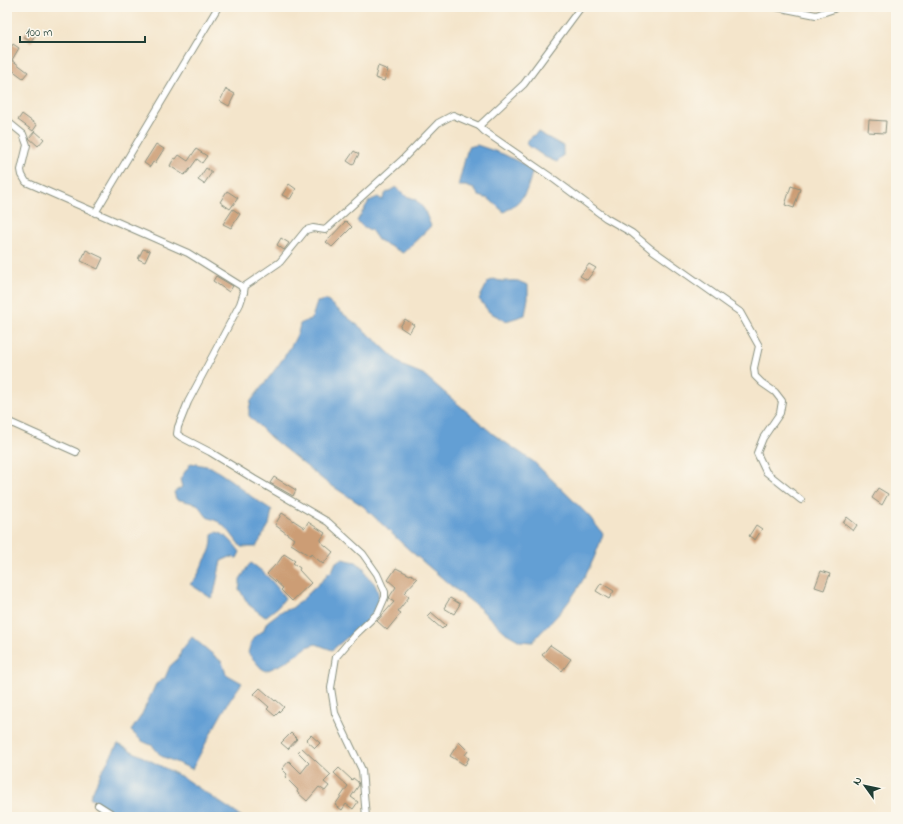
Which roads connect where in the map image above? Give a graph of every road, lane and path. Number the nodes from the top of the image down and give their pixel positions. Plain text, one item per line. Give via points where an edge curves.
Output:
1 (218, 7) edge
2 (581, 7) edge
3 (776, 7) edge
4 (835, 7) edge
5 (7, 121) edge
6 (479, 126) junction
7 (95, 213) junction
8 (244, 292) junction
9 (7, 421) edge
10 (76, 452) dead end
11 (801, 500) dead end
12 (98, 805) dead end
13 (117, 817) edge
14 (366, 817) edge

1 - 7 street
2 - 6 street via 524,84
3 - 4 street via 816,15
5 - 7 street via 23,134 27,145 21,170 26,182
6 - 8 street via 453,115 438,123 401,161 325,230 306,230 280,262 245,286
6 - 11 street via 740,312 758,346 755,376 782,401 780,413 757,453 766,472
7 - 8 street via 188,253 241,286
8 - 14 street via 188,402 177,434 328,522 363,554 377,574 385,597 378,613 336,657 331,688 335,713 362,770
9 - 10 street
12 - 13 street

